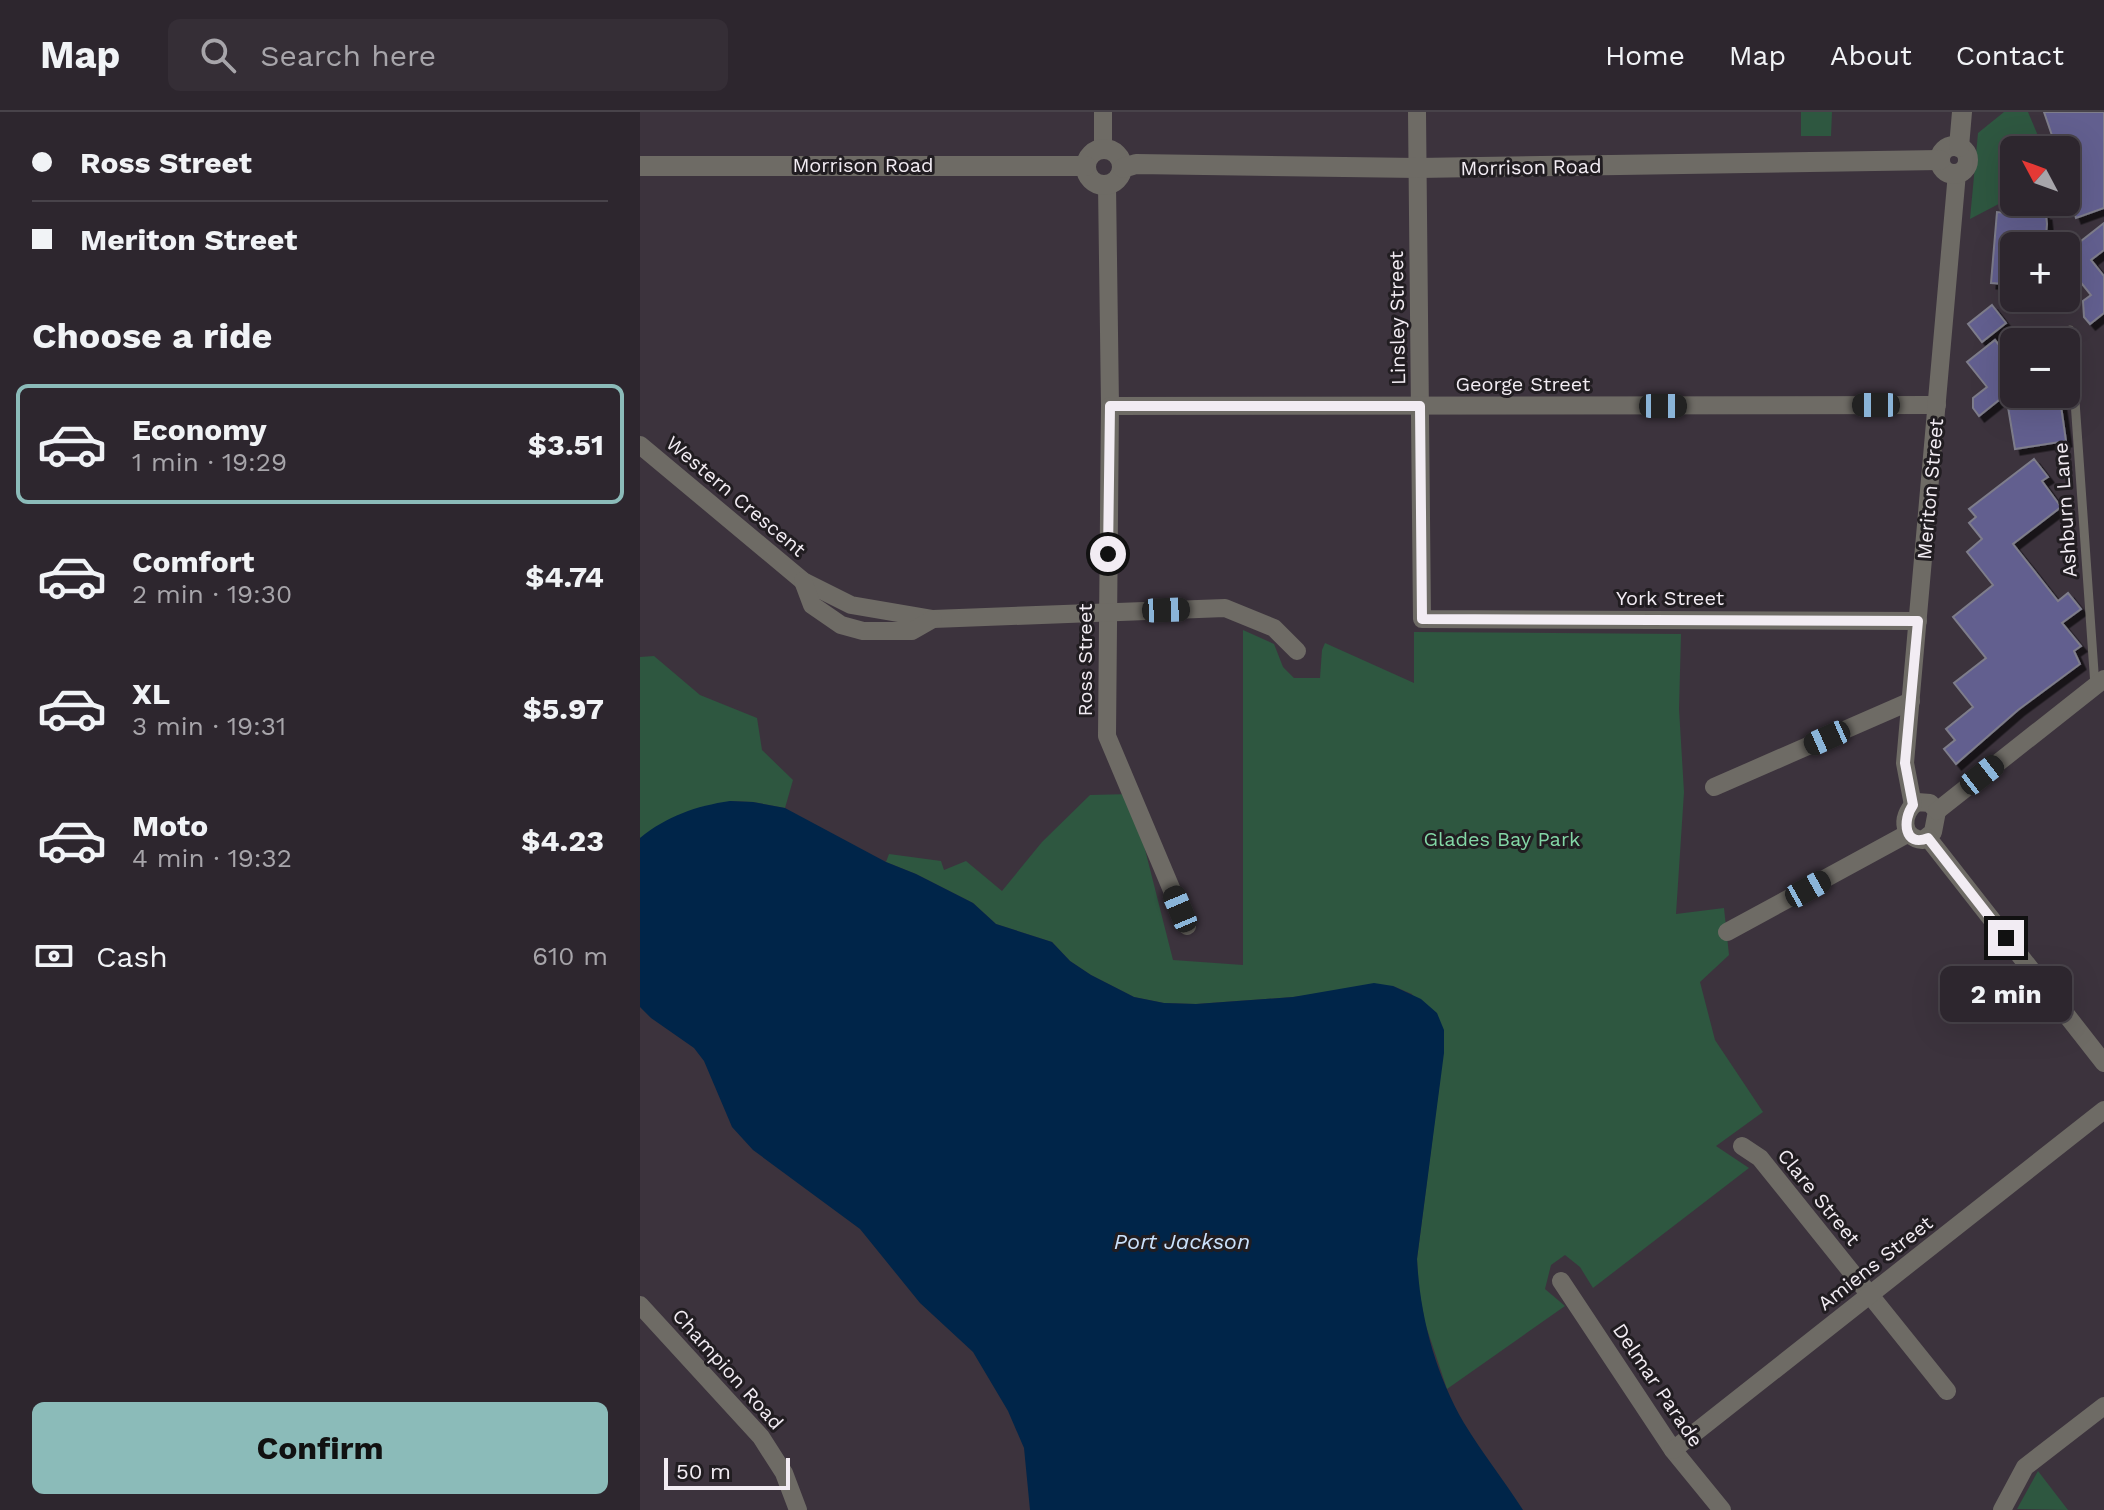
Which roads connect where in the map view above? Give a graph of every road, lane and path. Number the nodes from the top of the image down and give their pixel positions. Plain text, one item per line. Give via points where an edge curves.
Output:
1 (1103, 112) edge
2 (1417, 112) edge
3 (1962, 112) edge
4 (1959, 147) junction
5 (1103, 148) junction
6 (1940, 160) junction
7 (640, 166) edge
8 (1086, 166) junction
9 (1123, 168) junction
10 (1418, 168) junction
11 (1957, 173) junction
12 (1107, 185) junction
13 (1937, 405) junction
14 (1110, 406) junction
15 (1420, 406) junction
16 (2077, 408) edge
17 (640, 445) edge
18 (1107, 613) junction
19 (1422, 619) joint
20 (1918, 621) junction
21 (1297, 651) dead end
22 (2100, 683) edge
23 (1911, 701) junction
24 (1714, 787) dead end
25 (1913, 805) junction
26 (1937, 811) junction
27 (1907, 834) junction
28 (1928, 838) junction
29 (1187, 926) dead end
30 (1727, 932) dead end
31 (2104, 1063) edge
32 (2104, 1110) edge
33 (1742, 1146) dead end
34 (1561, 1281) dead end
35 (1870, 1295) junction
36 (640, 1305) edge
37 (1947, 1391) dead end
38 (2104, 1406) edge
39 (1673, 1450) junction
40 (2006, 1503) edge
41 (798, 1510) edge
42 (1722, 1510) edge

1 - 5 street
2 - 10 street, Linsley Street
3 - 4 street
4 - 6 street via 1946,149
4 - 11 street via 1968,161
5 - 8 street
5 - 9 street via 1116,153
6 - 10 street, Morrison Road
6 - 11 street via 1944,169
7 - 8 street, Morrison Road
8 - 12 street via 1095,183
9 - 10 street, Morrison Road
9 - 12 street via 1118,180
10 - 15 street, Linsley Street
11 - 13 street, Meriton Street
12 - 14 street, Ross Street
13 - 15 street, George Street
13 - 20 street, Meriton Street
14 - 15 street, George Street
14 - 18 street, Ross Street
15 - 19 street, Linsley Street
16 - 22 lane, Ashburn Lane
17 - 18 street, Western Crescent via 803,581 851,605 933,619
18 - 21 street, Western Crescent via 1225,608 1274,628
18 - 29 street, Ross Street via 1107,736
19 - 20 street, York Street
20 - 23 street, Meriton Street
22 - 26 street
23 - 24 street
23 - 25 street, Meriton Street via 1905,763
25 - 26 street via 1930,803
25 - 27 street via 1907,813
26 - 28 street
27 - 28 street
27 - 30 street
28 - 31 street
32 - 35 street, Amiens Street
33 - 35 street, Clare Street via 1760,1158
34 - 39 street, Delmar Parade
35 - 37 street, Clare Street
35 - 39 street, Amiens Street
36 - 41 street, Champion Road via 761,1437 784,1473
38 - 40 street via 2025,1467
39 - 42 street, Delmar Parade

